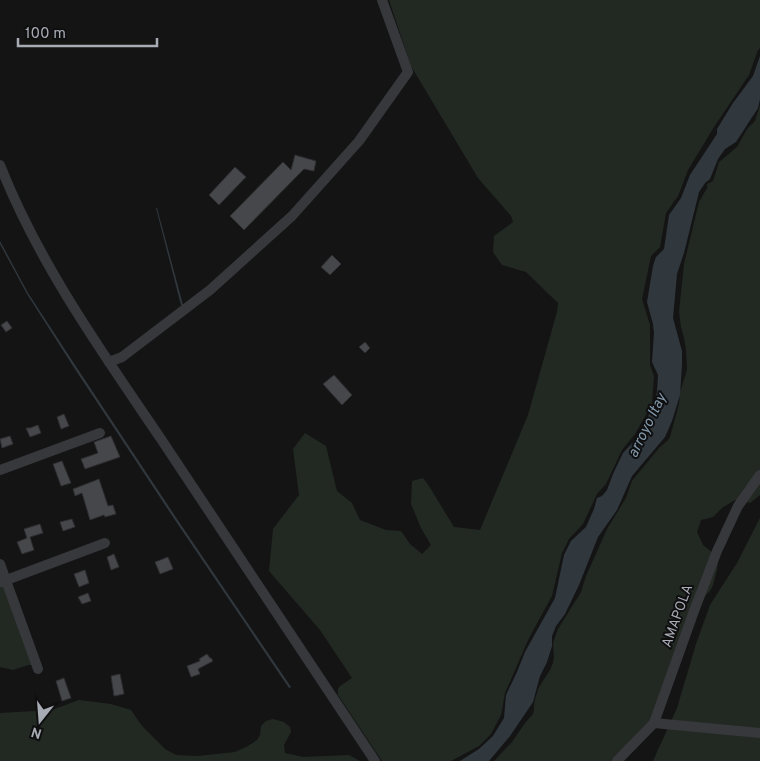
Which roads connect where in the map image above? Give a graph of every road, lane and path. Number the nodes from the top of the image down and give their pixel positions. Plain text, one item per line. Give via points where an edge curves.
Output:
1 (382, 0) edge
2 (0, 165) edge
3 (109, 362) junction
4 (100, 433) dead end
5 (0, 470) edge
6 (760, 476) edge
7 (105, 544) dead end
8 (0, 564) edge
9 (3, 582) edge
10 (38, 669) dead end
11 (654, 724) junction
12 (760, 733) edge
13 (375, 761) edge
14 (617, 761) edge

1 - 3 street via 408,72 359,141 292,216 210,290 122,357
2 - 3 street via 55,277
3 - 13 street
4 - 5 street
6 - 11 street, AMAPOLA via 738,506 717,551
7 - 9 street
8 - 9 street
9 - 10 street
11 - 12 street
11 - 14 street, AMAPOLA

